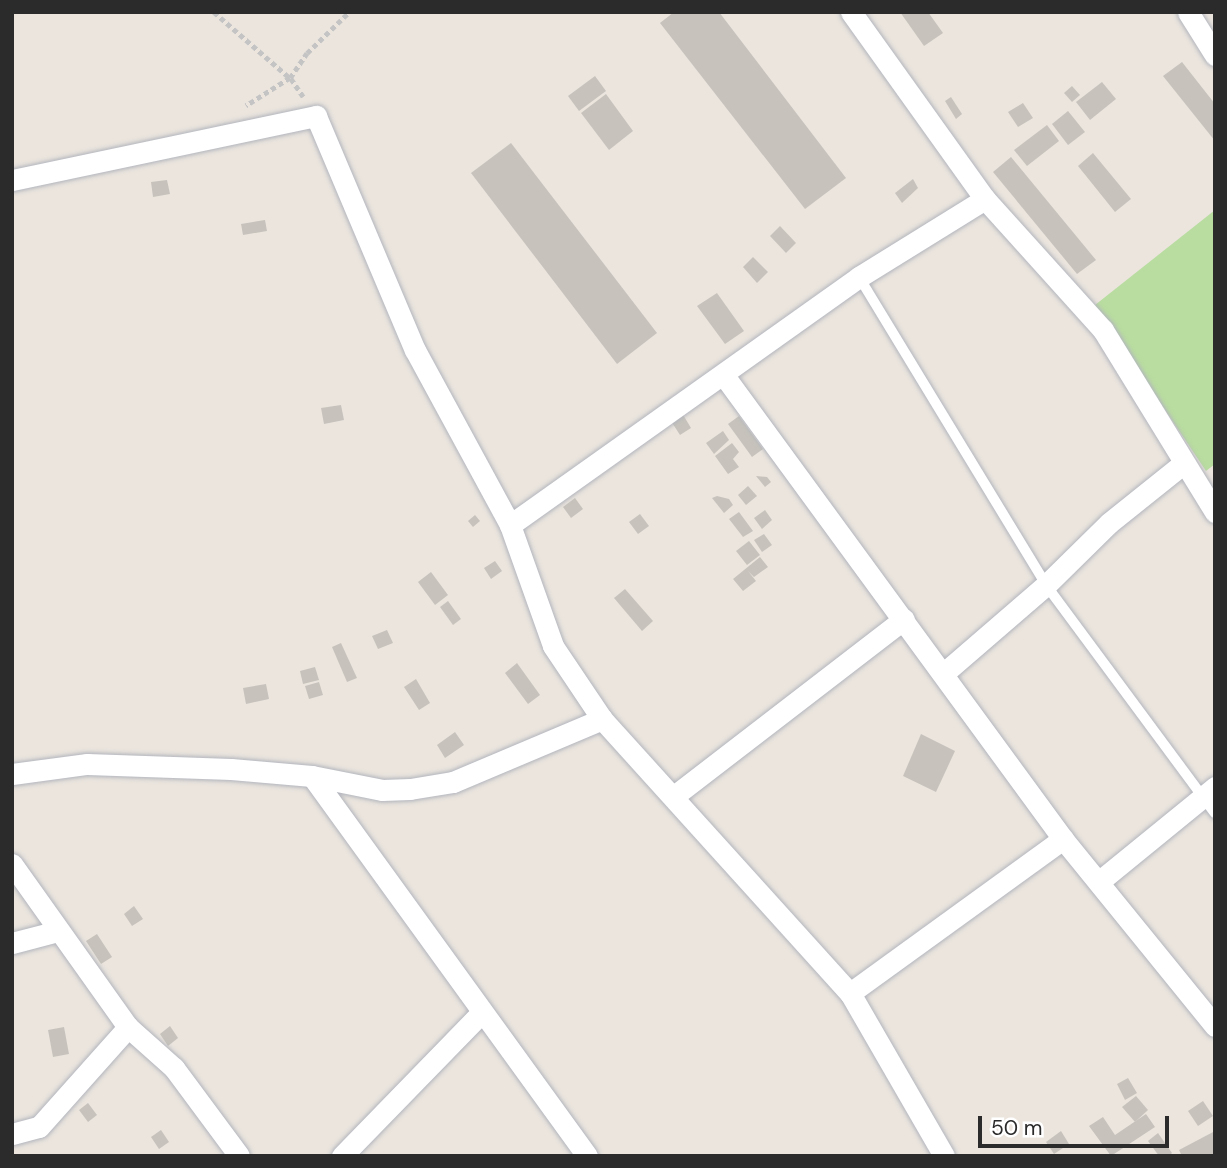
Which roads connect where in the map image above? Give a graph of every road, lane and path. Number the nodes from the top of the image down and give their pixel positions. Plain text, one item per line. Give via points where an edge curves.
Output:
1 (214, 12) edge
2 (349, 12) edge
3 (851, 12) edge
4 (1192, 13) edge
5 (1215, 55) edge
6 (290, 78) junction
7 (316, 116) junction
8 (12, 180) edge
9 (985, 199) junction
10 (859, 277) junction
11 (725, 377) junction
12 (1184, 464) junction
13 (1215, 512) edge
14 (510, 525) junction
15 (1046, 585) junction
16 (904, 619) junction
17 (944, 673) junction
18 (602, 719) junction
19 (12, 774) edge
20 (312, 776) junction
21 (674, 796) junction
22 (1211, 799) edge
23 (1063, 839) junction
24 (12, 864) edge
25 (1101, 880) junction
26 (58, 931) junction
27 (12, 943) edge
28 (850, 993) junction
29 (481, 1013) junction
30 (1215, 1026) edge
31 (128, 1027) junction
32 (12, 1134) edge
33 (239, 1156) edge
34 (342, 1156) edge
35 (587, 1156) edge
36 (944, 1156) edge

1 - 6 path
2 - 6 path via 307,53
3 - 9 street
4 - 5 street
6 - 7 path
7 - 8 street
7 - 14 street via 415,349
9 - 10 street
9 - 12 street via 1103,330
10 - 11 street
10 - 15 lane
11 - 14 street
11 - 16 street
12 - 13 street
12 - 15 street via 1109,523
14 - 18 street via 554,646
15 - 17 street
15 - 22 lane
16 - 17 street
16 - 21 street
17 - 23 street
18 - 20 street via 453,782 382,790
18 - 21 street
19 - 20 street via 88,764
20 - 29 street
21 - 28 street
22 - 25 street
23 - 25 street
23 - 28 street
24 - 26 street
25 - 30 street
26 - 27 street
26 - 31 street
28 - 36 street
29 - 34 street
29 - 35 street
31 - 32 street via 39,1127
31 - 33 street via 174,1068

